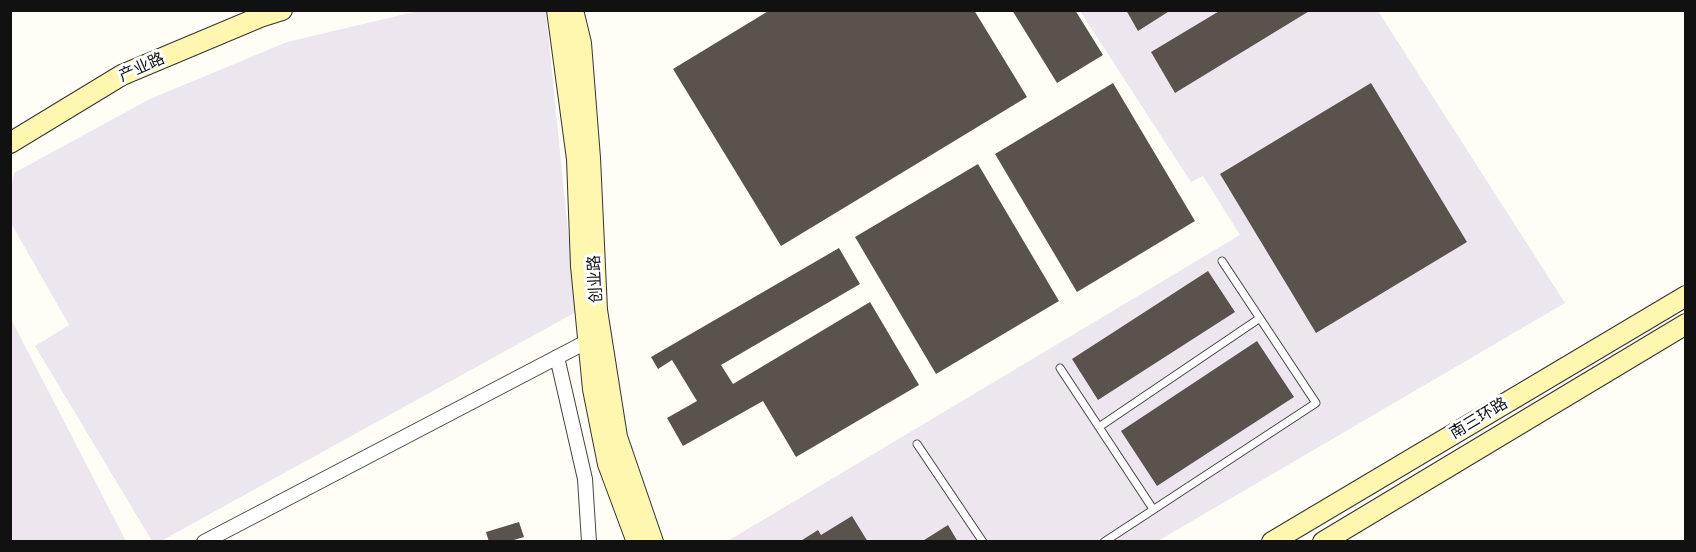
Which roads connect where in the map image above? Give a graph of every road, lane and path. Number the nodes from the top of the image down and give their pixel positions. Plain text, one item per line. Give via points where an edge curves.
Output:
1 (282, 10) edge
2 (556, 10) edge
3 (573, 10) edge
4 (10, 143) edge
5 (1222, 261) dead end
6 (1686, 296) edge
7 (1260, 318) junction
8 (1686, 324) edge
9 (588, 340) junction
10 (557, 357) junction
11 (1060, 368) dead end
12 (1100, 427) junction
13 (917, 444) dead end
14 (1153, 510) junction
15 (204, 542) edge
16 (589, 542) edge
17 (637, 542) edge
18 (653, 542) edge
19 (983, 542) edge
20 (1104, 542) edge
21 (1272, 542) edge
22 (1323, 542) edge

1 - 4 street, 产业路 via 122,75
2 - 9 street, 创业路 via 577,159
3 - 18 street, 创业路 via 581,42 597,310 617,436
5 - 7 lane
6 - 21 street, 南三环路
7 - 12 lane
7 - 14 lane via 1316,403
8 - 22 street, 南三环路
9 - 10 street
9 - 17 street, 创业路 via 593,390 608,464
10 - 15 street
10 - 16 street via 585,479
11 - 12 lane
12 - 14 lane
13 - 19 lane
14 - 20 lane

